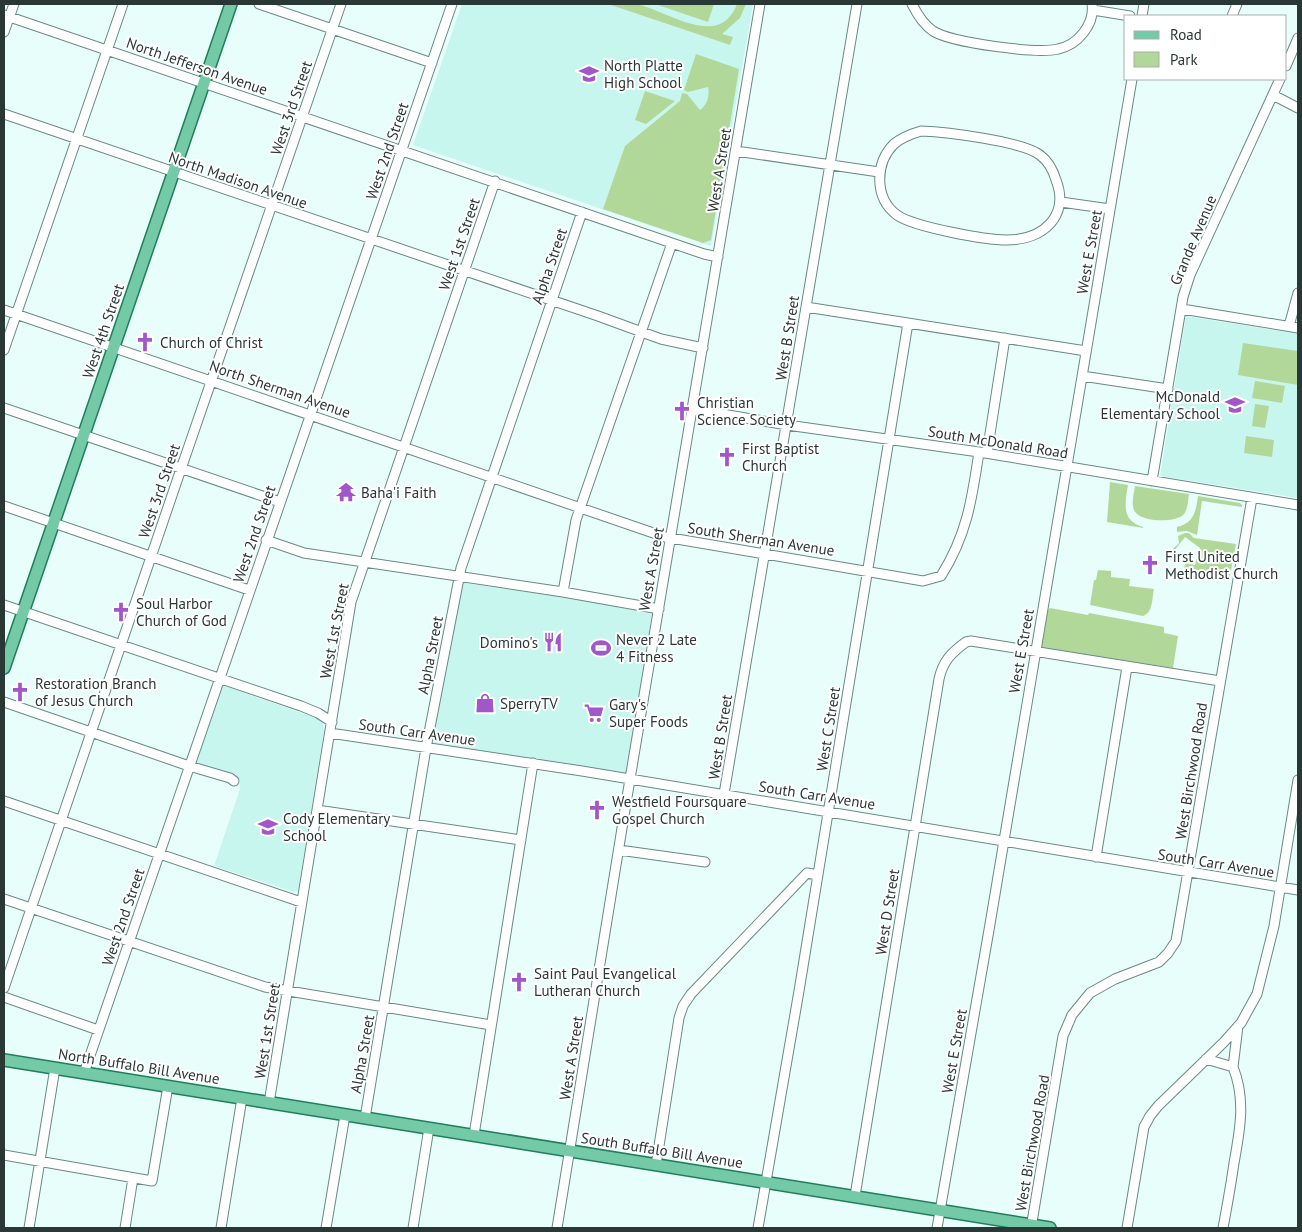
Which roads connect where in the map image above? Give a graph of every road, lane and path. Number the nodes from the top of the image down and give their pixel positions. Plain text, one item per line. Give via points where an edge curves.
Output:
1 (14, 4) edge
2 (123, 4) edge
3 (232, 4) edge
4 (259, 4) edge
5 (341, 4) edge
6 (452, 4) edge
7 (760, 4) edge
8 (857, 4) edge
9 (912, 4) edge
10 (1093, 7) edge
11 (1126, 15) edge
12 (6, 16) edge
13 (333, 29) junction
14 (4, 32) edge
15 (1298, 38) edge
16 (107, 50) junction
17 (432, 63) junction
18 (1287, 64) edge
19 (1132, 80) edge
20 (1280, 80) edge
21 (204, 83) junction
22 (1273, 95) junction
23 (1298, 108) edge
24 (4, 114) edge
25 (302, 117) junction
26 (76, 139) junction
27 (402, 150) junction
28 (736, 151) junction
29 (829, 165) junction
30 (174, 172) junction
31 (879, 172) junction
32 (495, 182) junction
33 (1061, 202) junction
34 (272, 205) junction
35 (1110, 209) junction
36 (582, 212) junction
37 (371, 240) junction
38 (672, 242) junction
39 (718, 257) junction
40 (464, 271) junction
41 (1298, 293) edge
42 (552, 300) junction
43 (806, 307) junction
44 (1182, 309) junction
45 (4, 310) edge
46 (16, 314) junction
47 (908, 323) junction
48 (1294, 327) edge
49 (641, 331) junction
50 (1005, 338) junction
51 (114, 348) junction
52 (703, 348) junction
53 (4, 350) edge
54 (1086, 351) junction
55 (1082, 376) junction
56 (211, 380) junction
57 (1168, 389) junction
58 (4, 408) edge
59 (693, 409) junction
60 (310, 414) junction
61 (787, 425) junction
62 (83, 436) junction
63 (890, 440) junction
64 (404, 447) junction
65 (983, 453) junction
66 (1066, 466) junction
67 (180, 469) junction
68 (492, 476) junction
69 (1152, 481) junction
70 (1252, 498) junction
71 (280, 502) junction
72 (1298, 505) edge
73 (4, 506) edge
74 (580, 507) junction
75 (54, 523) junction
76 (670, 538) junction
77 (266, 540) junction
78 (764, 553) junction
79 (151, 556) junction
80 (364, 562) junction
81 (868, 571) junction
82 (459, 576) junction
83 (249, 590) junction
84 (563, 592) junction
85 (4, 604) edge
86 (659, 609) junction
87 (23, 611) junction
88 (121, 645) junction
89 (1035, 652) junction
90 (1127, 667) junction
91 (4, 668) edge
92 (219, 679) junction
93 (1220, 681) junction
94 (4, 702) edge
95 (332, 722) junction
96 (92, 732) junction
97 (330, 733) junction
98 (426, 748) junction
99 (533, 763) junction
100 (189, 766) junction
101 (630, 779) junction
102 (1298, 780) edge
103 (234, 781) dead end
104 (724, 794) junction
105 (4, 801) edge
106 (317, 810) junction
107 (828, 811) junction
108 (61, 821) junction
109 (414, 824) junction
110 (915, 826) junction
111 (521, 840) junction
112 (1003, 841) junction
113 (619, 850) junction
114 (159, 854) junction
115 (1096, 857) junction
116 (705, 862) dead end
117 (1188, 872) junction
118 (818, 875) junction
119 (1280, 887) junction
120 (1298, 890) edge
121 (4, 899) edge
122 (302, 902) junction
123 (32, 908) junction
124 (129, 942) junction
125 (4, 988) edge
126 (287, 992) junction
127 (4, 997) edge
128 (384, 1007) junction
129 (491, 1025) junction
130 (1238, 1026) junction
131 (98, 1030) junction
132 (1206, 1059) junction
133 (4, 1060) edge
134 (1233, 1067) junction
135 (55, 1068) junction
136 (84, 1073) junction
137 (168, 1086) junction
138 (242, 1098) junction
139 (269, 1103) junction
140 (344, 1115) junction
141 (365, 1118) junction
142 (429, 1128) junction
143 (474, 1136) junction
144 (570, 1151) junction
145 (4, 1155) edge
146 (40, 1161) junction
147 (656, 1164) junction
148 (134, 1178) junction
149 (766, 1182) junction
150 (855, 1196) junction
151 (940, 1210) junction
152 (1032, 1227) edge
153 (29, 1228) edge
154 (125, 1228) edge
155 (220, 1228) edge
156 (326, 1228) edge
157 (413, 1228) edge
158 (557, 1228) edge
159 (758, 1228) edge
160 (937, 1228) edge
161 (1050, 1228) edge
162 (1127, 1228) edge
163 (1223, 1228) edge

1 - 12 street
2 - 16 street
3 - 21 main road, West 4th Street
4 - 13 street
5 - 13 street, West 3rd Street
6 - 17 street, West 2nd Street
7 - 28 street, West A Street
8 - 29 street, West B Street
9 - 10 street via 923,21 941,35 1038,51 1070,45 1083,34 1091,20
10 - 11 street
12 - 14 street
12 - 16 street, North Jefferson Avenue
13 - 17 street
13 - 25 street, West 3rd Street
15 - 18 street
16 - 21 street, North Jefferson Avenue
16 - 26 street
17 - 27 street, West 2nd Street
19 - 35 street, West E Street
20 - 22 street, Grande Avenue
21 - 25 street, North Jefferson Avenue
21 - 30 main road, West 4th Street
22 - 23 street
22 - 44 street, Grande Avenue via 1190,275
24 - 26 street, North Madison Avenue
25 - 27 street, North Jefferson Avenue
25 - 34 street, West 3rd Street
26 - 30 street, North Madison Avenue
26 - 46 street
27 - 32 street, North Jefferson Avenue
27 - 37 street, West 2nd Street
28 - 29 street
28 - 39 street, West A Street
29 - 31 street
29 - 43 street, West B Street
30 - 34 street, North Madison Avenue
30 - 51 main road, West 4th Street
31 - 33 street via 880,188 886,203 896,214 920,225 971,235 1004,240 1030,237 1050,224
31 - 33 street via 893,146 910,134 921,131 983,139 1027,148 1040,155 1055,177
32 - 36 street, North Jefferson Avenue
32 - 40 street, West 1st Street
33 - 35 street
34 - 37 street, North Madison Avenue
34 - 56 street, West 3rd Street
35 - 54 street, West E Street
36 - 38 street, North Jefferson Avenue
36 - 42 street, Alpha Street
37 - 40 street, North Madison Avenue
37 - 60 street, West 2nd Street
38 - 39 street, North Jefferson Avenue
38 - 49 street
39 - 52 street, West A Street
40 - 42 street, North Madison Avenue
40 - 64 street, West 1st Street
41 - 48 street
42 - 49 street, North Madison Avenue
42 - 68 street, Alpha Street
43 - 47 street
43 - 61 street, West B Street
44 - 48 street
44 - 57 street, Grande Avenue
45 - 46 street, North Sherman Avenue
46 - 51 street, North Sherman Avenue
46 - 53 street
47 - 50 street
47 - 63 street, West C Street
49 - 52 street, North Madison Avenue
49 - 74 street
50 - 54 street
50 - 65 street
51 - 56 street, North Sherman Avenue
51 - 62 main road, West 4th Street
52 - 59 street, West A Street
54 - 55 street, West E Street
55 - 57 street
55 - 66 street, West E Street
56 - 60 street, North Sherman Avenue
56 - 67 street, West 3rd Street
57 - 69 street, Grande Avenue
58 - 62 street
59 - 61 street, South McDonald Road
59 - 76 street, West A Street
60 - 64 street, North Sherman Avenue
60 - 71 street, West 2nd Street
61 - 63 street, South McDonald Road
61 - 78 street, West B Street
62 - 67 street
62 - 75 main road, West 4th Street
63 - 65 street, South McDonald Road
63 - 81 street, West C Street
64 - 68 street, South Sherman Avenue
64 - 80 street, West 1st Street
65 - 66 street, South McDonald Road
65 - 81 street, South Sherman Avenue via 968,517 952,558 941,576 924,580
66 - 69 street, South McDonald Road
66 - 89 street, West E Street
67 - 71 street
67 - 79 street, West 3rd Street
68 - 74 street, South Sherman Avenue
68 - 82 street, Alpha Street
69 - 70 street, South McDonald Road
70 - 72 street, South McDonald Road
70 - 93 street, West Birchwood Road
71 - 77 street, West 2nd Street
73 - 75 street
74 - 76 street, South Sherman Avenue
74 - 84 street
75 - 79 street
75 - 87 main road, West 4th Street
76 - 78 street, South Sherman Avenue
76 - 86 street, West A Street
77 - 80 street via 304,553
77 - 83 street, West 2nd Street
78 - 81 street, South Sherman Avenue
78 - 104 street, West B Street
79 - 83 street
79 - 88 street, West 3rd Street
80 - 82 street
80 - 95 street, West 1st Street via 351,602
81 - 107 street, West C Street
82 - 84 street
82 - 98 street, Alpha Street
83 - 92 street, West 2nd Street
84 - 86 street
85 - 87 street
86 - 101 street, West A Street
87 - 88 street
87 - 91 main road, West 4th Street
88 - 92 street
88 - 96 street, West 3rd Street
89 - 90 street
89 - 110 street, West D Street via 966,642 942,666
89 - 112 street, West E Street
90 - 93 street
90 - 115 street
92 - 95 street via 301,706
92 - 100 street, West 2nd Street
93 - 117 street, West Birchwood Road
94 - 96 street
95 - 97 street, West 1st Street
96 - 100 street
96 - 108 street, West 3rd Street
97 - 98 street, South Carr Avenue
97 - 106 street, West 1st Street
98 - 99 street, South Carr Avenue
98 - 109 street, Alpha Street
99 - 101 street, South Carr Avenue
99 - 111 street
100 - 103 street
100 - 114 street, West 2nd Street
101 - 104 street, South Carr Avenue
101 - 113 street, West A Street
102 - 119 street
104 - 107 street, South Carr Avenue
105 - 108 street
106 - 109 street
106 - 122 street, West 1st Street
107 - 110 street, South Carr Avenue
107 - 118 street, West C Street
108 - 114 street
108 - 123 street, West 3rd Street
109 - 111 street
109 - 128 street, Alpha Street
110 - 112 street, South Carr Avenue
110 - 150 street, West D Street
111 - 129 street
112 - 115 street, South Carr Avenue
112 - 151 street, West E Street
113 - 116 street
113 - 144 street, West A Street
114 - 122 street
114 - 124 street, West 2nd Street
115 - 117 street, South Carr Avenue
117 - 119 street, South Carr Avenue
117 - 152 street, West Birchwood Road via 1176,941 1168,953 1159,962 1115,979 1090,993 1072,1015 1064,1036
118 - 147 street via 808,873 683,1006
118 - 149 street, West C Street
119 - 120 street, South Carr Avenue
119 - 130 street via 1257,994
121 - 123 street
122 - 126 street, West 1st Street
123 - 124 street
123 - 125 street, West 3rd Street
124 - 126 street
124 - 131 street, West 2nd Street
126 - 128 street
126 - 139 street, West 1st Street
127 - 131 street
128 - 129 street
128 - 141 street, Alpha Street
129 - 143 street
130 - 132 street
130 - 134 street
131 - 136 street, West 2nd Street
132 - 134 street
132 - 162 street via 1158,1106 1144,1127
133 - 135 main road, North Buffalo Bill Avenue
134 - 163 street via 1238,1078 1242,1110
135 - 136 main road, North Buffalo Bill Avenue
135 - 146 street
136 - 137 main road, North Buffalo Bill Avenue
137 - 138 main road, North Buffalo Bill Avenue
137 - 148 street via 152,1181
138 - 139 main road, North Buffalo Bill Avenue
138 - 155 street
139 - 140 main road, South Buffalo Bill Avenue
140 - 141 main road, South Buffalo Bill Avenue
140 - 156 street
141 - 142 main road, South Buffalo Bill Avenue
142 - 143 main road, South Buffalo Bill Avenue
142 - 157 street
143 - 144 main road, South Buffalo Bill Avenue
144 - 147 main road, South Buffalo Bill Avenue
144 - 158 street, West A Street
145 - 146 street
146 - 148 street
146 - 153 street
147 - 149 main road, South Buffalo Bill Avenue
148 - 154 street
149 - 150 main road, South Buffalo Bill Avenue
149 - 159 street, West C Street
150 - 151 main road, South Buffalo Bill Avenue
151 - 152 main road, South Buffalo Bill Avenue
151 - 160 street, West E Street
152 - 161 main road, South Buffalo Bill Avenue

